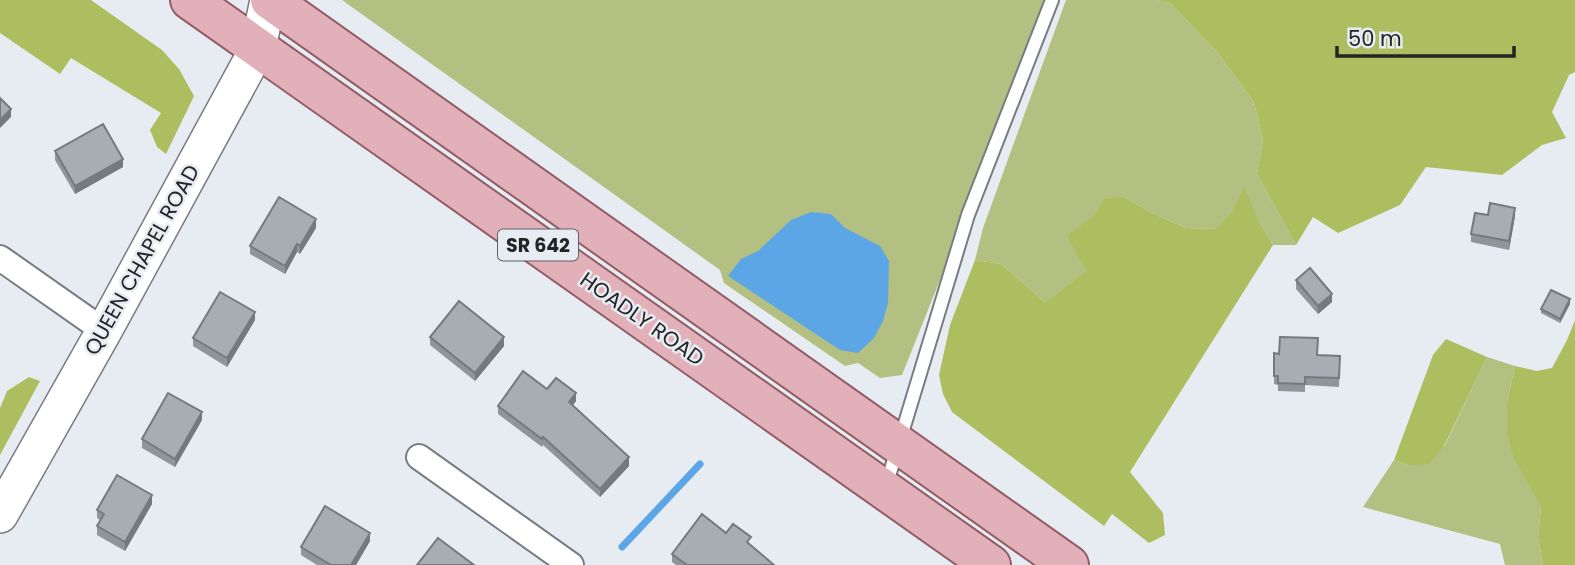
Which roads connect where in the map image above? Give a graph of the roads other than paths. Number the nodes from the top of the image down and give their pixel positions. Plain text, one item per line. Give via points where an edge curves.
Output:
1 (190, 0) edge
2 (269, 0) edge
3 (1052, 0) edge
4 (258, 48) junction
5 (0, 258) edge
6 (104, 331) junction
7 (898, 446) junction
8 (419, 457) dead end
9 (885, 491) junction
10 (0, 515) edge
11 (571, 565) edge
12 (991, 565) edge
13 (1069, 565) edge

1 - 4 main road, HOADLY ROAD / SR 642
2 - 4 street, QUEEN CHAPEL ROAD
2 - 7 main road, HOADLY ROAD / SR 642
3 - 7 lane via 968,215
4 - 6 street, QUEEN CHAPEL ROAD
4 - 9 main road, HOADLY ROAD / SR 642
5 - 6 street
6 - 10 street, QUEEN CHAPEL ROAD
7 - 9 lane
7 - 13 main road, HOADLY ROAD / SR 642
8 - 11 street
9 - 12 main road, HOADLY ROAD / SR 642

